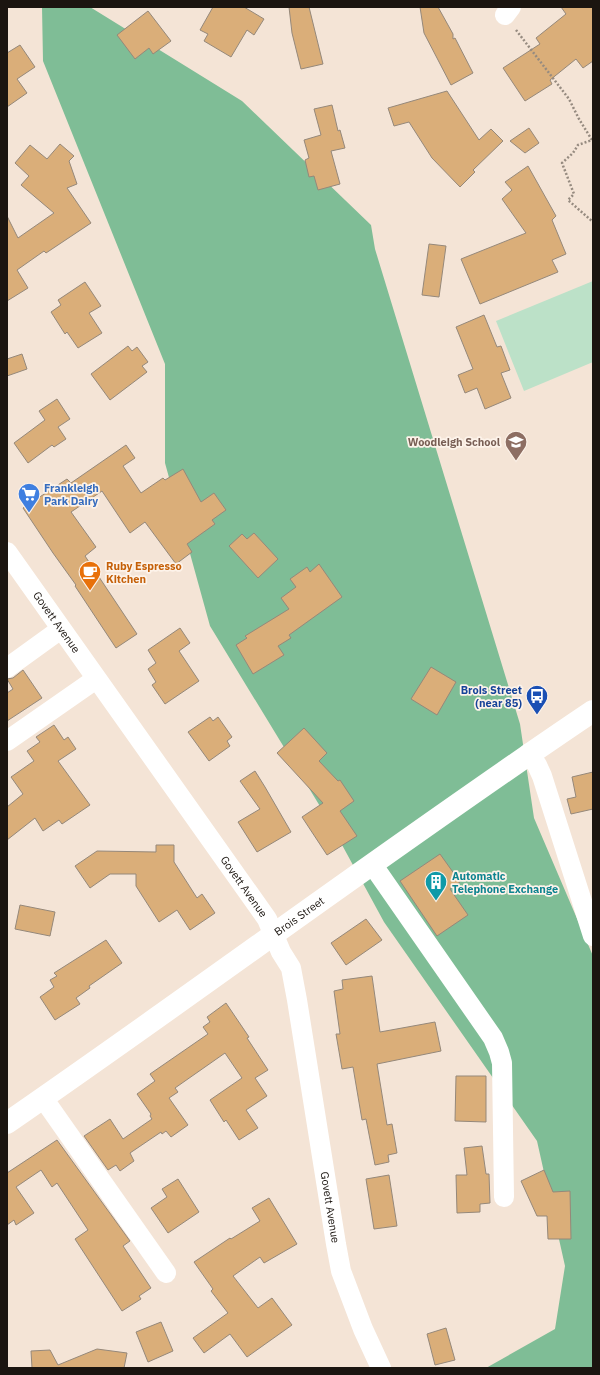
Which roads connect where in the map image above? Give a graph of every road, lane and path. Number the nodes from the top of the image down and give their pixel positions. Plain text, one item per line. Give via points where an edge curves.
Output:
1 (508, 11) edge
2 (593, 140) edge
3 (593, 222) edge
4 (7, 552) edge
5 (61, 629) junction
6 (7, 668) edge
7 (96, 679) junction
8 (593, 711) edge
9 (7, 741) edge
10 (530, 753) junction
11 (372, 864) junction
12 (273, 935) junction
13 (593, 936) edge
14 (43, 1098) junction
15 (7, 1123) edge
16 (504, 1197) dead end
17 (166, 1273) dead end
18 (381, 1368) edge

1 - 2 path via 569,99
2 - 3 path via 578,145 562,163 574,194 568,200
4 - 5 street, Govett Avenue
5 - 6 street
5 - 7 street, Govett Avenue
7 - 9 street
7 - 12 street, Govett Avenue via 267,920
8 - 10 main road, Brois Street
10 - 11 main road, Brois Street
10 - 13 street via 542,776
11 - 12 main road, Brois Street
11 - 16 street via 497,1045 502,1063
12 - 14 main road, Brois Street
12 - 18 street, Govett Avenue via 291,968 341,1271
14 - 15 main road, Brois Street
14 - 17 street

